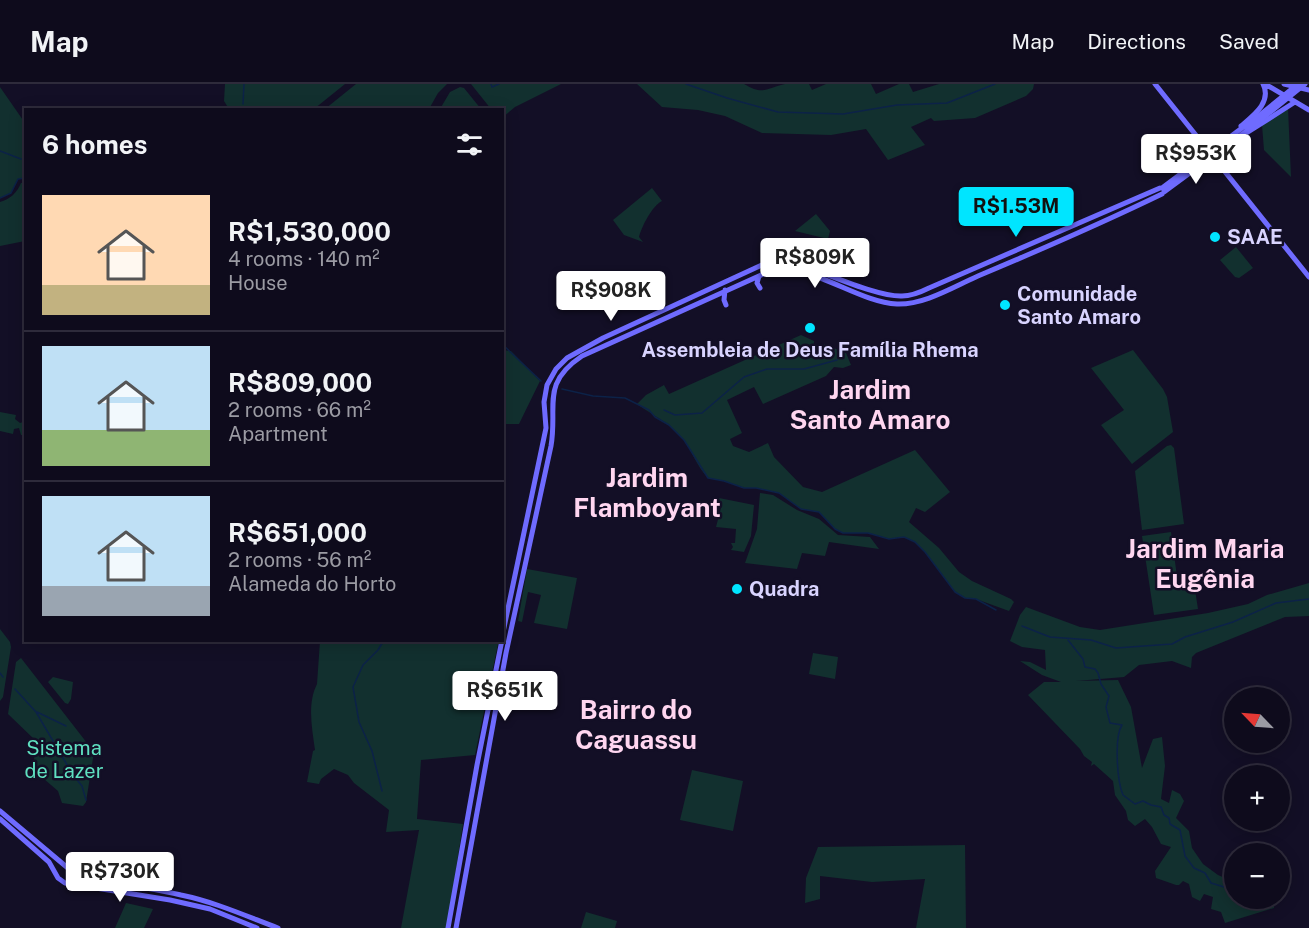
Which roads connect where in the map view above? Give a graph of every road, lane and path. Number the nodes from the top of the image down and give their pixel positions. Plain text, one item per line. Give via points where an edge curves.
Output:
1 (1155, 84) edge
2 (1264, 84) edge
3 (1284, 84) edge
4 (1305, 88) edge
5 (1282, 95) junction
6 (1294, 102) junction
7 (1309, 110) edge
8 (1246, 128) junction
9 (1233, 134) junction
10 (1240, 136) junction
11 (1209, 152) junction
12 (1213, 157) junction
13 (1162, 190) junction
14 (741, 274) junction
15 (761, 274) junction
16 (1309, 277) edge
17 (746, 281) junction
18 (760, 288) dead end
19 (725, 290) junction
20 (726, 305) dead end
21 (509, 606) junction
22 (513, 623) junction
23 (504, 630) edge
24 (501, 642) edge
25 (0, 811) edge
26 (0, 819) edge
27 (16, 829) junction
28 (69, 869) junction
29 (56, 872) junction
30 (82, 874) junction
31 (79, 884) junction
32 (167, 897) junction
33 (221, 905) junction
34 (211, 910) junction
35 (257, 928) edge
36 (278, 928) edge
37 (448, 928) edge
38 (456, 928) edge

1 - 11 main road
2 - 5 main road
2 - 9 main road via 1263,104
3 - 4 main road
4 - 5 main road
4 - 8 main road, bridge
5 - 6 main road
5 - 8 main road
6 - 7 main road
6 - 10 main road
8 - 9 main road
8 - 10 main road
9 - 11 main road
10 - 12 main road
11 - 12 main road
11 - 13 main road
12 - 13 main road
12 - 16 main road
13 - 14 main road via 903,297 786,262 764,264
13 - 15 main road via 1004,265 913,303 886,303 792,270 776,269
14 - 17 main road via 746,274
14 - 21 main road via 580,350 563,361 550,378 544,402 546,428
15 - 17 main road
15 - 18 main road via 757,279
17 - 19 main road
19 - 20 main road
19 - 22 main road via 582,356 557,381 552,397 551,446
21 - 22 main road via 508,618
21 - 23 main road
22 - 38 main road
24 - 37 main road
25 - 27 main road
26 - 27 main road
27 - 28 main road
27 - 29 main road
28 - 29 main road via 62,867
28 - 30 main road
29 - 31 main road via 62,882
30 - 31 main road
30 - 32 main road
31 - 32 main road
32 - 33 main road
32 - 34 main road
33 - 34 main road
33 - 36 main road
34 - 35 main road

